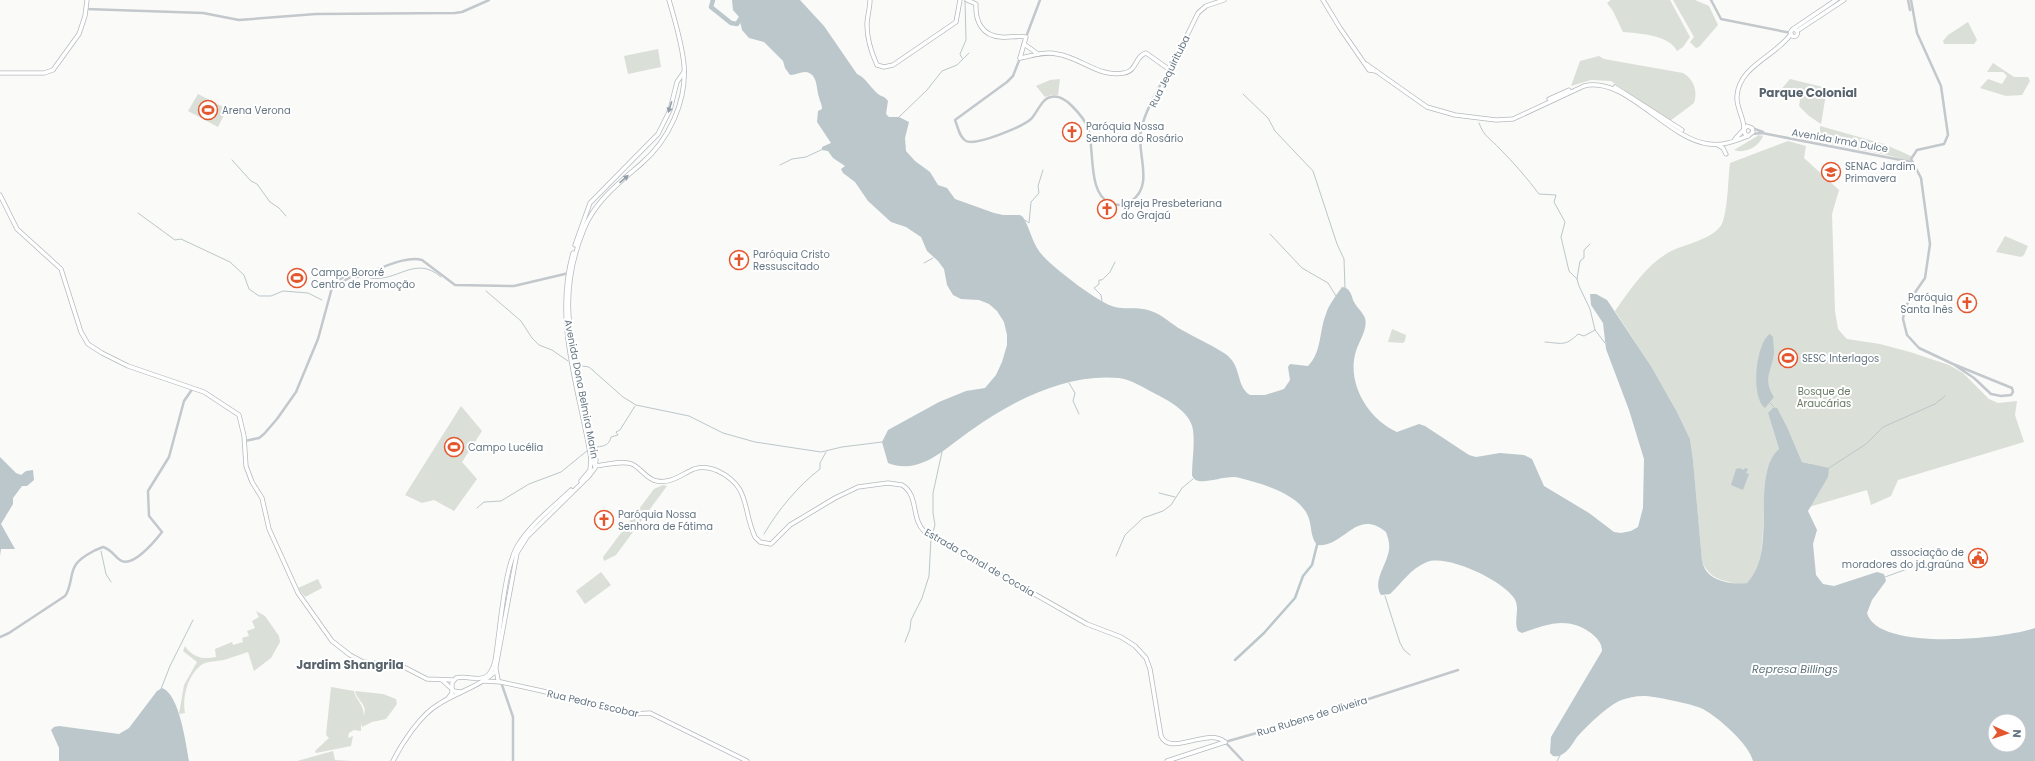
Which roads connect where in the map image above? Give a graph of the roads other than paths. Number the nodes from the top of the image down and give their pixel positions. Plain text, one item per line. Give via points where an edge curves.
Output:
1 (87, 0) edge
2 (489, 0) edge
3 (670, 0) edge
4 (870, 0) edge
5 (960, 0) edge
6 (967, 0) edge
7 (1040, 0) edge
8 (1224, 0) edge
9 (1323, 0) edge
10 (1711, 0) edge
11 (1836, 0) edge
12 (1844, 0) edge
13 (1909, 0) edge
14 (86, 9) junction
15 (1793, 32) junction
16 (1026, 37) junction
17 (1024, 44) junction
18 (1038, 54) junction
19 (1020, 58) junction
20 (1366, 64) junction
21 (1170, 70) junction
22 (684, 71) junction
23 (1379, 72) junction
24 (0, 73) edge
25 (679, 79) junction
26 (684, 83) junction
27 (1545, 103) junction
28 (1742, 117) junction
29 (1751, 127) junction
30 (1744, 129) junction
31 (1765, 134) junction
32 (1750, 135) junction
33 (652, 142) junction
34 (661, 142) junction
35 (648, 145) junction
36 (1717, 145) junction
37 (650, 154) junction
38 (1726, 154) dead end
39 (1911, 162) junction
40 (0, 195) edge
41 (354, 270) junction
42 (360, 270) junction
43 (376, 270) junction
44 (360, 274) junction
45 (570, 274) junction
46 (354, 275) junction
47 (332, 288) junction
48 (1953, 364) junction
49 (1970, 370) junction
50 (1968, 374) junction
51 (193, 387) junction
52 (245, 441) junction
53 (591, 459) junction
54 (596, 464) junction
55 (0, 637) edge
56 (496, 669) junction
57 (1458, 670) dead end
58 (489, 675) junction
59 (470, 679) junction
60 (441, 680) junction
61 (454, 680) junction
62 (499, 681) junction
63 (481, 682) junction
64 (471, 687) junction
65 (452, 688) junction
66 (461, 692) junction
67 (448, 699) junction
68 (1225, 742) junction
69 (393, 761) edge
70 (513, 761) edge
71 (747, 761) edge
72 (1167, 761) edge
73 (1243, 761) edge

1 - 14 main road
2 - 14 street via 455,13 316,14 239,20 203,13
3 - 22 main road, Avenida Dona Belmira Marin via 683,55
4 - 5 main road via 867,30 874,58 880,67 893,65 956,22
6 - 16 main road via 976,4 978,22 984,31 1002,38
7 - 16 street
8 - 21 main road, Rua Jequirituba via 1206,6 1198,13
9 - 20 main road
10 - 15 street via 1721,20
11 - 15 main road
12 - 15 main road
13 - 39 street via 1917,33 1941,86 1948,135 1944,144 1917,150
14 - 24 main road via 76,40 51,72
15 - 28 main road via 1743,77 1737,96
16 - 17 main road
17 - 18 main road
17 - 19 main road
18 - 19 main road
18 - 21 main road via 1057,54 1099,71 1123,74 1132,70 1144,54 1148,54
19 - 21 street, Rua Jequirituba via 1013,76 1007,82 955,120 959,132 969,142 980,142 1028,121 1047,98 1058,97 1072,106 1087,127 1096,188 1104,199 1112,204 1126,203 1139,194 1144,182 1140,150 1141,130 1159,86
20 - 23 main road
20 - 23 main road via 1369,70
22 - 25 main road, Avenida Dona Belmira Marin
22 - 26 main road, Avenida Dona Belmira Marin
23 - 27 main road via 1421,104 1455,114 1508,121
25 - 26 main road
25 -> 33 main road, Avenida Dona Belmira Marin via 666,120
26 - 34 main road, Avenida Dona Belmira Marin via 671,126
27 - 30 main road via 1557,95 1587,83 1599,82 1620,89 1699,140 1728,142
27 - 36 main road via 1584,86 1607,86 1695,140
28 - 29 main road
28 - 30 main road
29 - 30 main road via 1747,126
29 - 31 street, Avenida Irmã Dulce
29 - 32 main road via 1753,131
30 - 32 main road via 1745,134
31 - 32 street, Avenida Irmã Dulce
31 - 39 street, Avenida Irmã Dulce
32 - 36 main road
33 - 34 main road
33 - 35 main road, Avenida Dona Belmira Marin
34 - 37 main road, Avenida Dona Belmira Marin
35 - 37 main road via 652,148
35 - 45 main road, Avenida Dona Belmira Marin via 590,203 582,221
36 - 38 main road via 1723,148
45 -> 37 main road, Avenida Dona Belmira Marin via 583,230 596,207
39 - 48 street via 1920,178 1930,244 1925,278 1905,307 1905,328 1910,340 1919,348
40 - 51 main road via 17,229 61,269 81,332 88,344 128,366
41 - 42 street
41 - 46 street
41 - 47 street via 336,281
42 - 43 street
42 - 44 street
43 - 44 street
43 - 45 street via 404,260 420,259 455,285 514,286
44 - 46 street via 358,277
45 - 53 main road, Avenida Dona Belmira Marin via 565,302 566,325
45 - 54 main road, Avenida Dona Belmira Marin via 567,314 570,337
46 - 47 street
47 - 52 street via 318,338 296,392 262,436
48 - 49 street
48 - 50 street
49 - 50 street
49 - 50 street via 2012,388 2011,395 1991,394
51 - 52 main road via 210,394 239,415
51 - 55 street via 184,401 168,457 148,491 149,516 162,532 141,555 130,562 120,561 102,547 86,556 74,566 65,596
52 - 60 main road via 246,466 262,498 267,523 274,540 301,598 332,641 363,662 402,666 422,677
53 - 54 main road
53 - 58 main road, Avenida Dona Belmira Marin via 591,467 586,475 534,526 514,552 509,569 495,661
54 - 56 main road, Avenida Dona Belmira Marin via 589,476 527,537 517,553
54 - 68 main road, Estrada Canal de Cocaia via 630,464 657,482 672,480 699,468 711,469 728,476 737,484 744,496 755,537 766,544 771,544 790,525 858,486 900,484 908,489 912,496 921,527 926,533 1087,624 1114,634 1135,646 1150,669 1161,736 1166,742 1182,744 1211,737
56 - 58 main road
56 - 62 main road
57 - 68 street, Rua Rubens de Oliveira
58 - 59 main road via 480,679
58 - 62 main road, Rua Pedro Escobar
58 - 63 main road
59 - 61 main road via 458,677
59 - 64 main road
60 - 61 main road
60 - 65 main road
61 - 65 main road
62 - 63 main road, Rua Pedro Escobar
62 - 70 street via 513,717
62 - 71 main road, Rua Pedro Escobar via 633,714 650,713
63 - 64 main road
64 - 66 main road
65 - 66 main road
65 - 67 main road via 452,694
66 - 67 main road
67 - 69 main road via 428,713 405,741
68 - 72 main road, Rua Rubens de Oliveira
68 - 73 street

